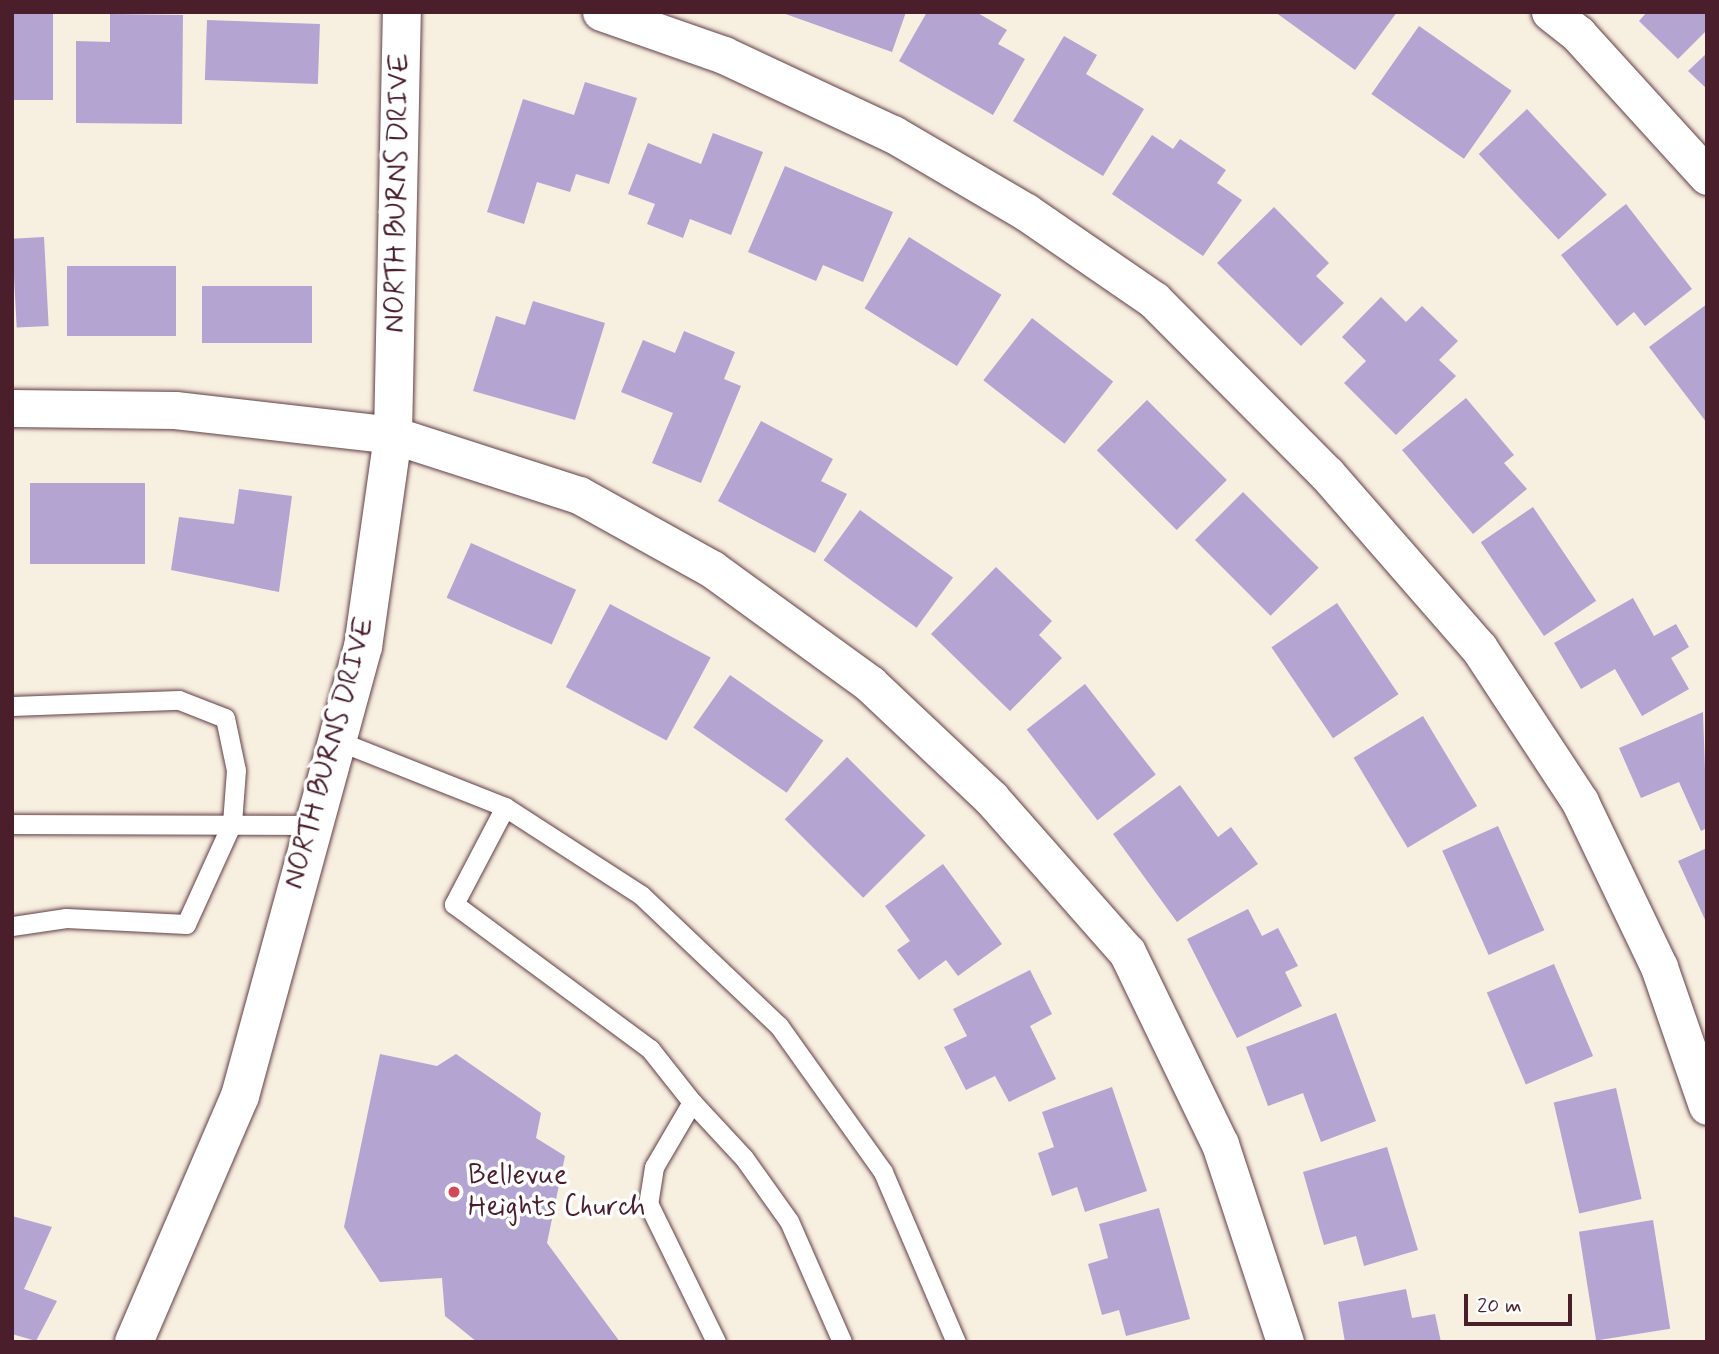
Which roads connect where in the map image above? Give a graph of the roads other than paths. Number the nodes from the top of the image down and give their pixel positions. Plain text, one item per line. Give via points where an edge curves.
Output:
1 (402, 12) edge
2 (601, 12) edge
3 (1550, 12) edge
4 (1707, 176) edge
5 (12, 408) edge
6 (393, 435) junction
7 (12, 706) edge
8 (336, 740) junction
9 (505, 807) junction
10 (232, 822) junction
11 (12, 824) edge
12 (311, 825) junction
13 (12, 926) edge
14 (692, 1102) junction
15 (1707, 1106) edge
16 (134, 1342) edge
17 (716, 1342) edge
18 (842, 1342) edge
19 (956, 1342) edge
20 (1285, 1342) edge

1 - 6 street, NORTH BURNS DRIVE
2 - 15 street via 724,55 893,134 1026,212 1154,300 1327,474 1479,648 1580,802 1660,967
3 - 4 street via 1578,34
5 - 6 street via 175,411
6 - 8 street, NORTH BURNS DRIVE via 363,647
6 - 20 street via 579,495 712,569 870,684 991,798 1127,952 1220,1144
7 - 10 lane via 179,699 226,718 236,770
8 - 9 lane
8 - 12 street, NORTH BURNS DRIVE
9 - 14 lane via 454,904 650,1049
9 - 19 lane via 641,895 779,1026 883,1172
10 - 11 lane
10 - 12 lane
10 - 13 lane via 187,924 66,918
12 - 16 street, NORTH BURNS DRIVE via 240,1096
14 - 17 lane via 654,1167 648,1203
14 - 18 lane via 744,1158 789,1221

